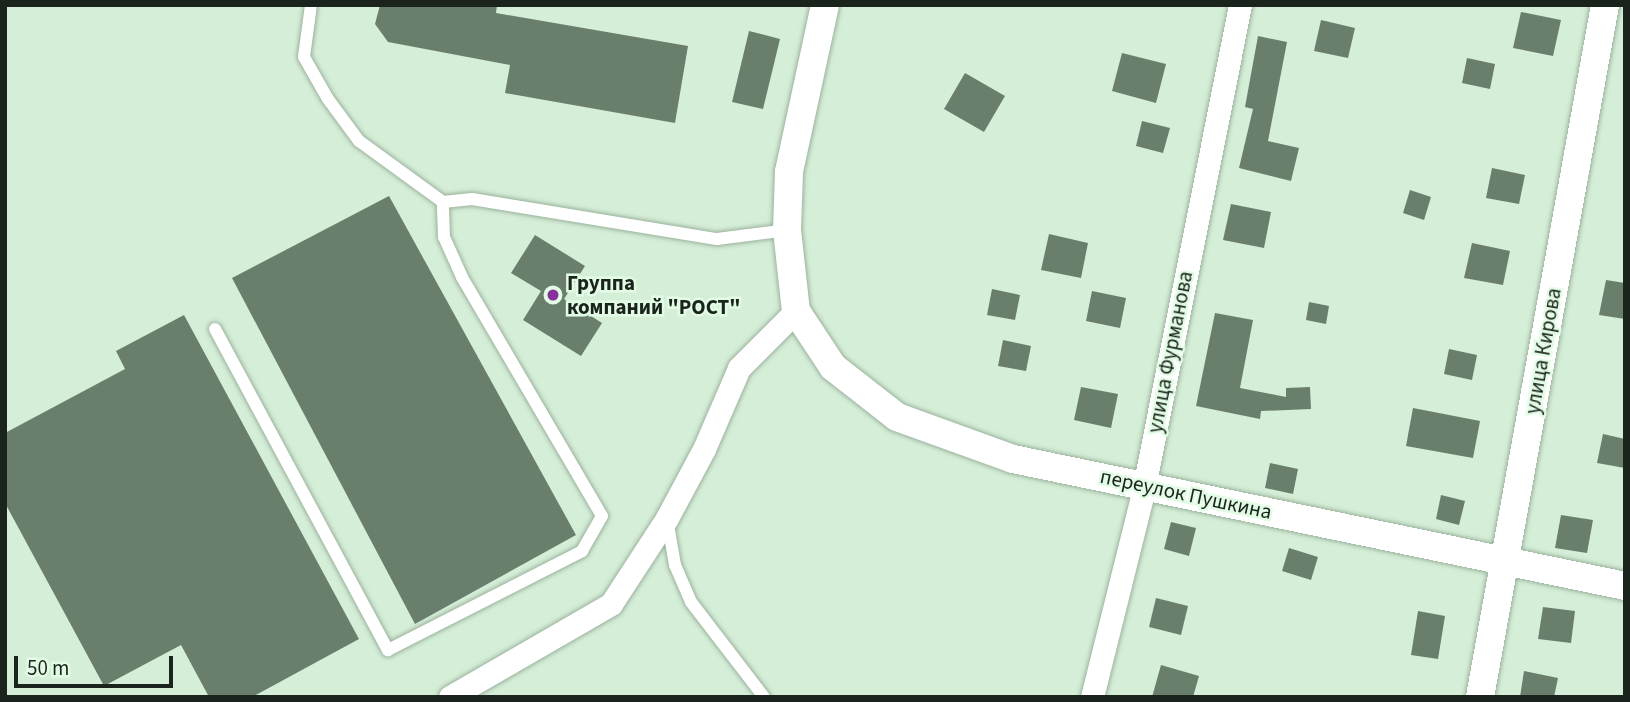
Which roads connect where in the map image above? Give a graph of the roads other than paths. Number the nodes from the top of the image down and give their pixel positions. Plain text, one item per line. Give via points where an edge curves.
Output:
1 (311, 5) edge
2 (825, 5) edge
3 (1240, 5) edge
4 (1605, 5) edge
5 (443, 202) junction
6 (787, 230) junction
7 (796, 311) junction
8 (215, 328) dead end
9 (1143, 484) junction
10 (667, 518) junction
11 (1504, 564) junction
12 (1625, 586) edge
13 (450, 697) edge
14 (764, 697) edge
15 (1092, 697) edge
16 (1480, 697) edge

1 - 5 lane via 304,57 328,99 359,141
2 - 6 street via 789,172
3 - 9 street, улица Фурманова
4 - 11 street, улица Кирова
5 - 6 lane via 472,199 717,239
5 - 8 lane via 444,237 463,277 602,516 582,551 388,650
6 - 7 street
7 - 9 street, переулок Пушкина via 833,367 897,417 1013,459
7 - 10 street via 739,368
9 - 11 street, переулок Пушкина
9 - 15 street, улица Фурманова
10 - 13 street via 611,604
10 - 14 lane via 675,565 691,602
11 - 12 street, переулок Пушкина
11 - 16 street, улица Кирова

